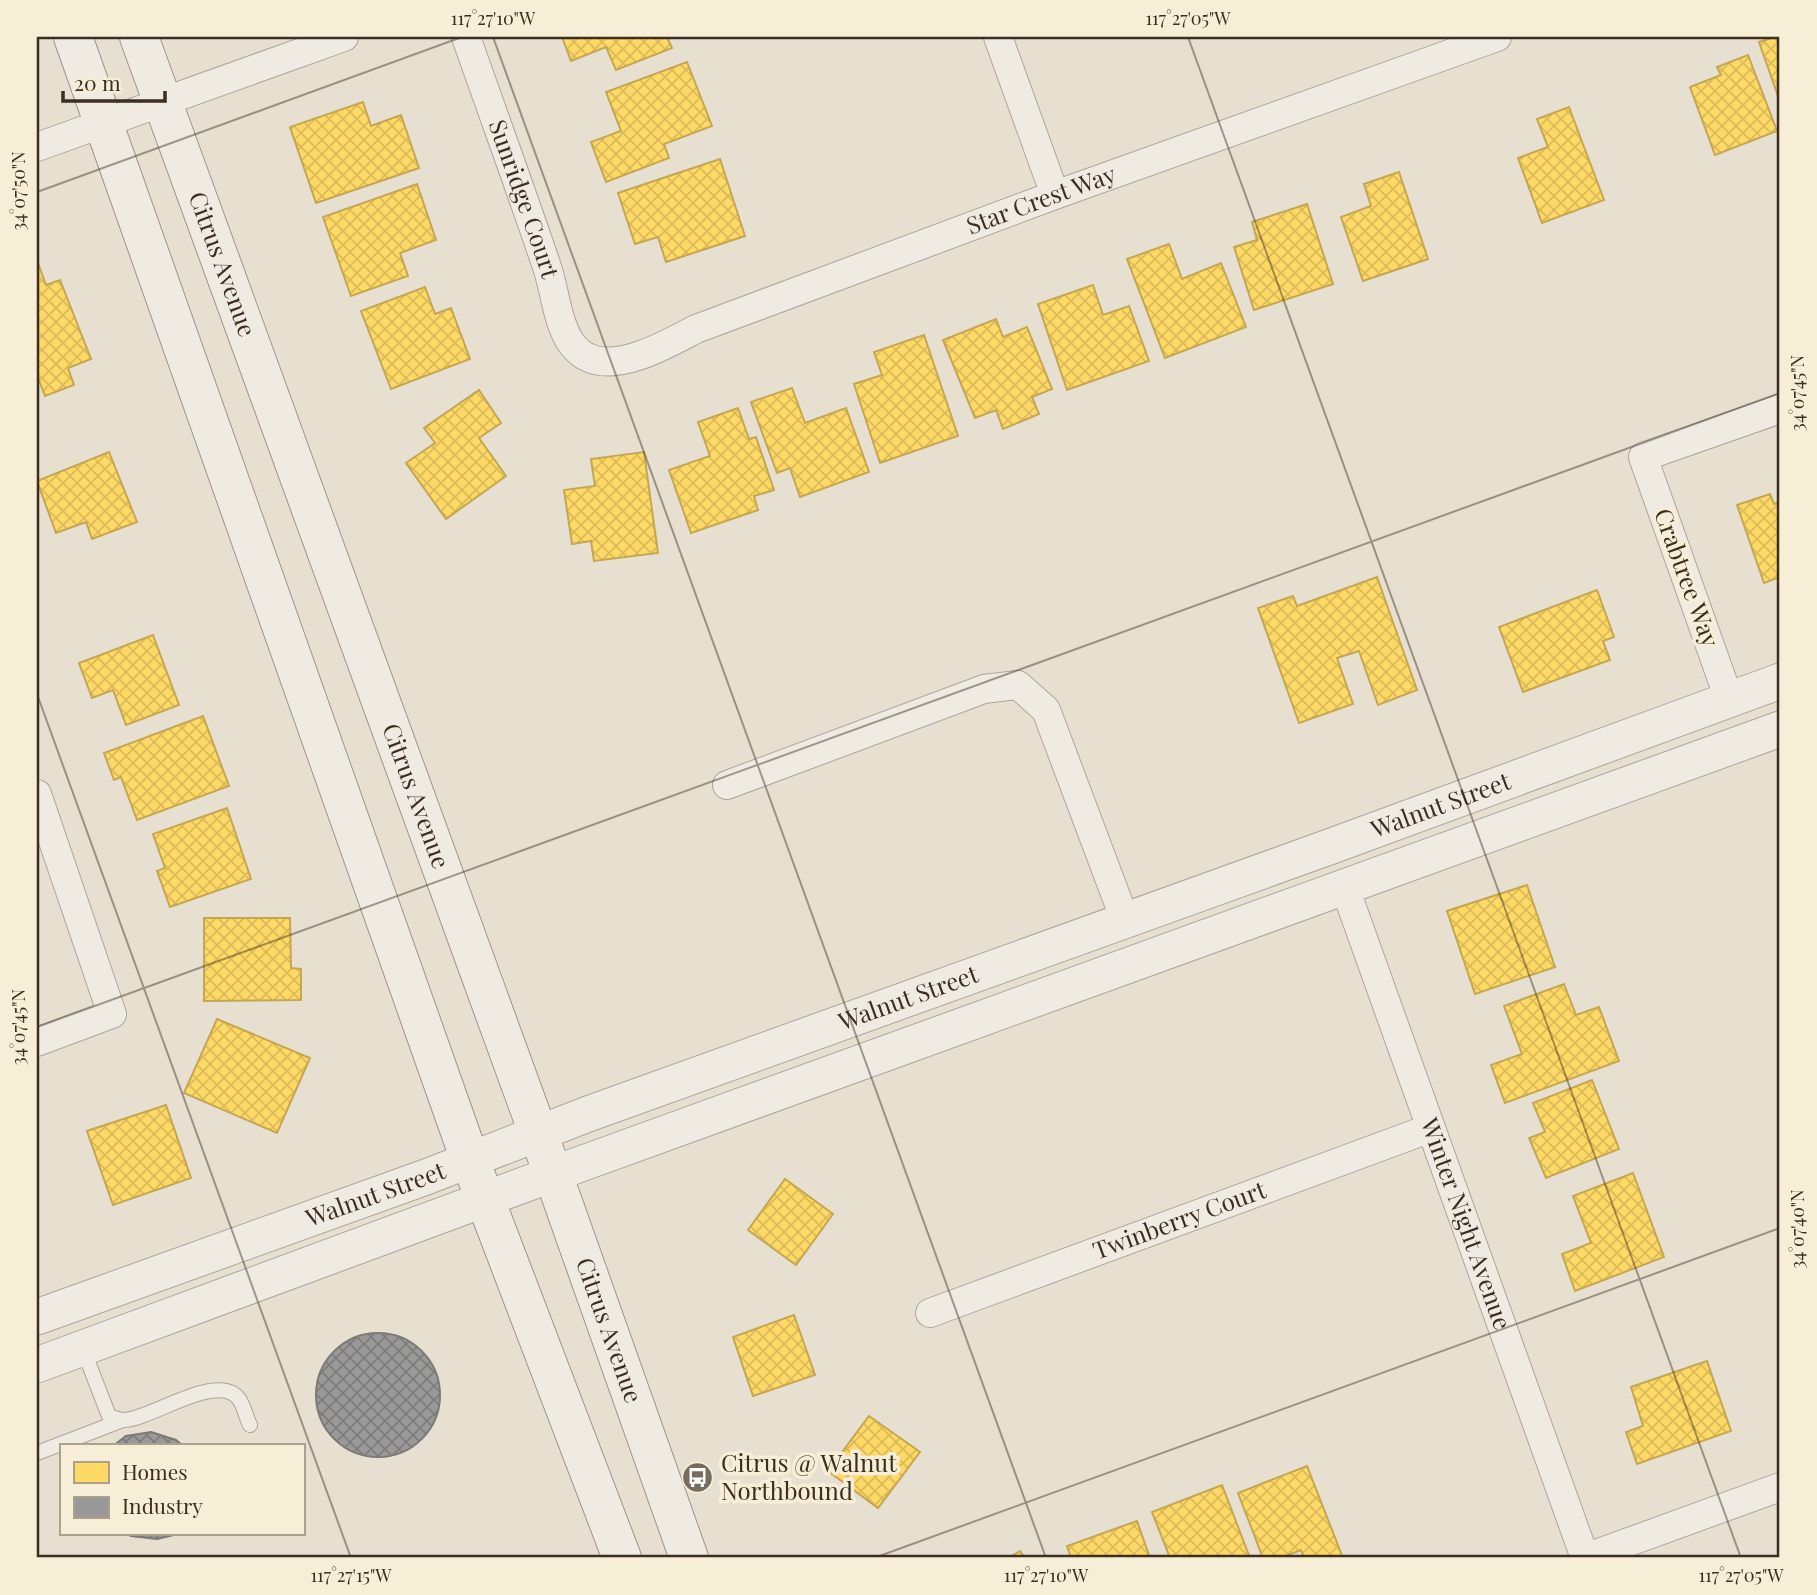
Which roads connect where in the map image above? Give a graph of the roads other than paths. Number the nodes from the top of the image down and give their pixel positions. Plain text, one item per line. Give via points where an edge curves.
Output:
1 (73, 37) edge
2 (139, 37) edge
3 (344, 37) edge
4 (466, 37) edge
5 (998, 37) edge
6 (1497, 37) edge
7 (162, 102) junction
8 (104, 122) junction
9 (37, 147) edge
10 (1055, 195) junction
11 (585, 357) joint
12 (1780, 409) edge
13 (1780, 681) edge
14 (1729, 699) junction
15 (1780, 729) edge
16 (727, 786) dead end
17 (37, 794) edge
18 (1345, 888) junction
19 (1125, 920) junction
20 (37, 1042) edge
21 (1431, 1128) junction
22 (538, 1133) junction
23 (470, 1160) junction
24 (553, 1174) junction
25 (487, 1200) junction
26 (930, 1314) dead end
27 (37, 1317) edge
28 (82, 1348) junction
29 (37, 1365) edge
30 (123, 1420) junction
31 (250, 1425) dead end
32 (60, 1444) edge
33 (60, 1444) edge
34 (37, 1453) edge
35 (1780, 1487) edge
36 (622, 1558) edge
37 (689, 1558) edge
38 (1585, 1558) edge

1 - 8 main road
2 - 7 main road, Citrus Avenue
3 - 7 street
4 - 11 street, Sunridge Court via 565,330
5 - 10 street
6 - 10 street, Star Crest Way
7 - 8 street
7 - 22 main road, Citrus Avenue
8 - 9 street
8 - 23 main road
10 - 11 street, Star Crest Way via 696,329 650,353 600,362
12 - 14 street, Crabtree Way via 1643,457
13 - 14 street, Walnut Street
14 - 19 street, Walnut Street
15 - 18 street, Walnut Street
16 - 19 street via 985,689 1017,685 1046,710
17 - 20 street via 112,1014
18 - 21 street, Winter Night Avenue
18 - 24 street, Walnut Street
19 - 22 street, Walnut Street
21 - 26 street, Twinberry Court
21 - 38 street, Winter Night Avenue
22 - 23 street, Walnut Street
22 - 24 main road, Citrus Avenue
23 - 25 main road
23 - 27 street, Walnut Street
24 - 25 street, Walnut Street
24 - 37 main road, Citrus Avenue
25 - 28 street, Walnut Street
25 - 36 main road
28 - 29 street, Walnut Street
28 - 30 lane via 109,1416
30 - 31 lane via 210,1389 223,1389 238,1397
30 - 33 lane
32 - 34 lane
35 - 38 street

